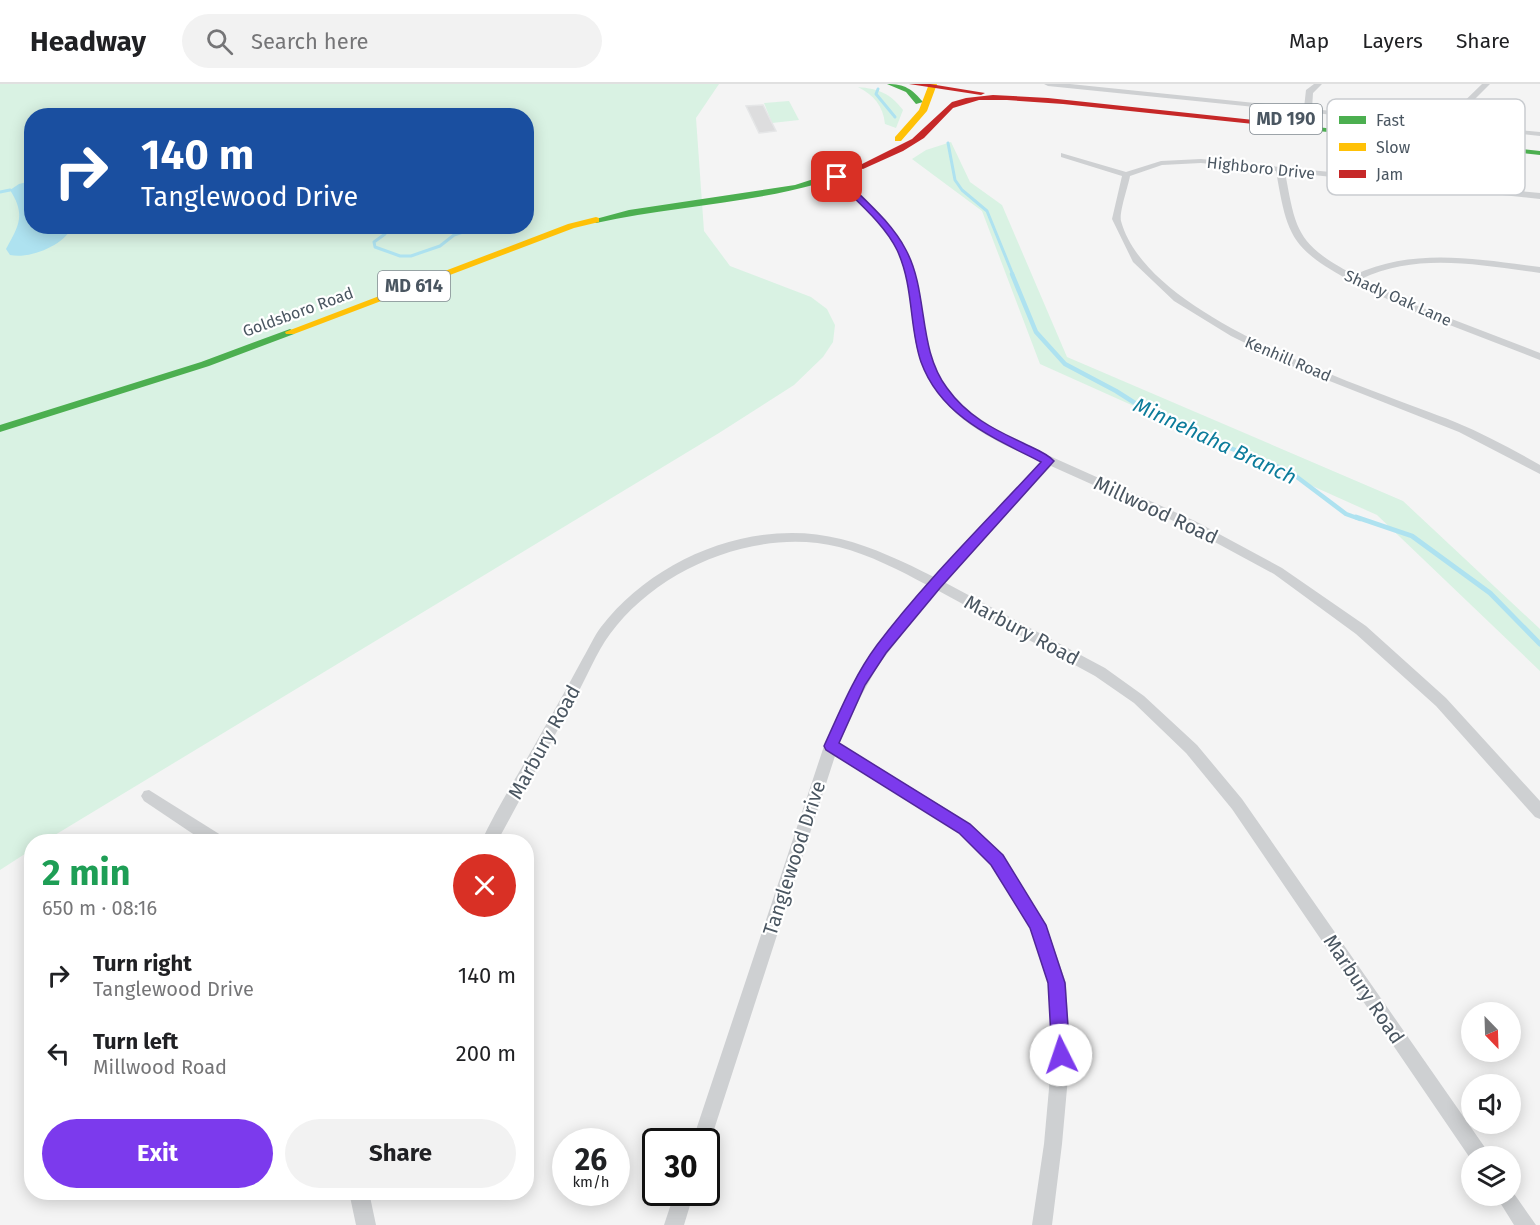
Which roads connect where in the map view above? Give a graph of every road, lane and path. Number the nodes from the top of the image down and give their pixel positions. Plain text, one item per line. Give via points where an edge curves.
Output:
1 (891, 84) edge
2 (913, 84) edge
3 (969, 84) edge
4 (996, 84) edge
5 (1048, 84) edge
6 (1318, 84) edge
7 (1486, 84) edge
8 (940, 86) edge
9 (1022, 90) junction
10 (1470, 99) edge
11 (1061, 102) junction
12 (1308, 110) junction
13 (923, 111) junction
14 (1327, 112) edge
15 (1327, 122) edge
16 (932, 127) junction
17 (1327, 130) edge
18 (1525, 132) edge
19 (1540, 134) edge
20 (1525, 142) edge
21 (1540, 144) edge
22 (1525, 151) edge
23 (1540, 153) edge
24 (884, 155) junction
25 (1064, 155) dead end
26 (1280, 170) junction
27 (1126, 175) junction
28 (1327, 175) edge
29 (837, 177) junction
30 (1525, 194) edge
31 (1540, 196) edge
32 (1540, 270) edge
33 (1352, 280) junction
34 (1540, 357) edge
35 (0, 429) edge
36 (1049, 461) junction
37 (1540, 470) edge
38 (936, 584) junction
39 (831, 746) junction
40 (149, 796) dead end
41 (1540, 812) edge
42 (207, 834) edge
43 (493, 834) edge
44 (706, 1128) edge
45 (1472, 1146) edge
46 (361, 1200) edge
47 (680, 1206) edge
48 (1513, 1206) edge
49 (366, 1225) edge
50 (674, 1225) edge
51 (1042, 1225) edge
52 (1526, 1225) edge

1 - 13 main road via 915,94
2 - 8 main road, MD 190
3 - 9 main road, MD 190
4 - 9 main road
5 - 12 street
6 - 12 street via 1309,92
7 - 10 street
8 - 11 main road, MD 190
8 - 13 main road, Goldsboro Road / MD 614
8 - 16 main road
9 - 15 main road, MD 190
11 - 16 main road, Goldsboro Road via 1015,98 968,100 953,105
11 - 17 main road, MD 190
12 - 14 street
13 - 24 main road, Goldsboro Road / MD 614
16 - 24 main road, Goldsboro Road / MD 614 via 914,141
18 - 19 street
20 - 21 main road, MD 190
22 - 23 main road, MD 190
24 - 29 main road, Goldsboro Road / MD 614
25 - 27 street
26 - 27 street, Highboro Drive via 1177,161 1146,166
26 - 28 street, Highboro Drive
26 - 33 street, Shady Oak Lane via 1295,233 1317,257
27 - 37 street, Kenhill Road via 1119,188 1120,231 1141,267 1210,323 1250,345 1503,448
29 - 35 main road, Goldsboro Road / MD 614 via 755,195 639,209 571,226 205,364
29 - 36 street, Millwood Road via 902,250 913,282 926,362 941,388 978,426
30 - 31 street, Highboro Drive
32 - 33 street via 1413,261 1390,264
33 - 34 street, Shady Oak Lane
36 - 38 street, Tanglewood Drive
36 - 41 street, Millwood Road via 1191,524 1278,571 1361,630 1441,702
38 - 39 street, Tanglewood Drive via 876,657
38 - 43 street, Marbury Road via 884,558 837,543 792,538 737,544 698,557 661,578 622,610 605,631
38 - 45 street, Marbury Road via 1102,673 1176,733 1237,804
39 - 44 street, Tanglewood Drive
39 - 51 street via 965,828 997,860 1038,925 1057,983 1061,1055
40 - 42 street
46 - 49 street
47 - 50 street
48 - 52 street

